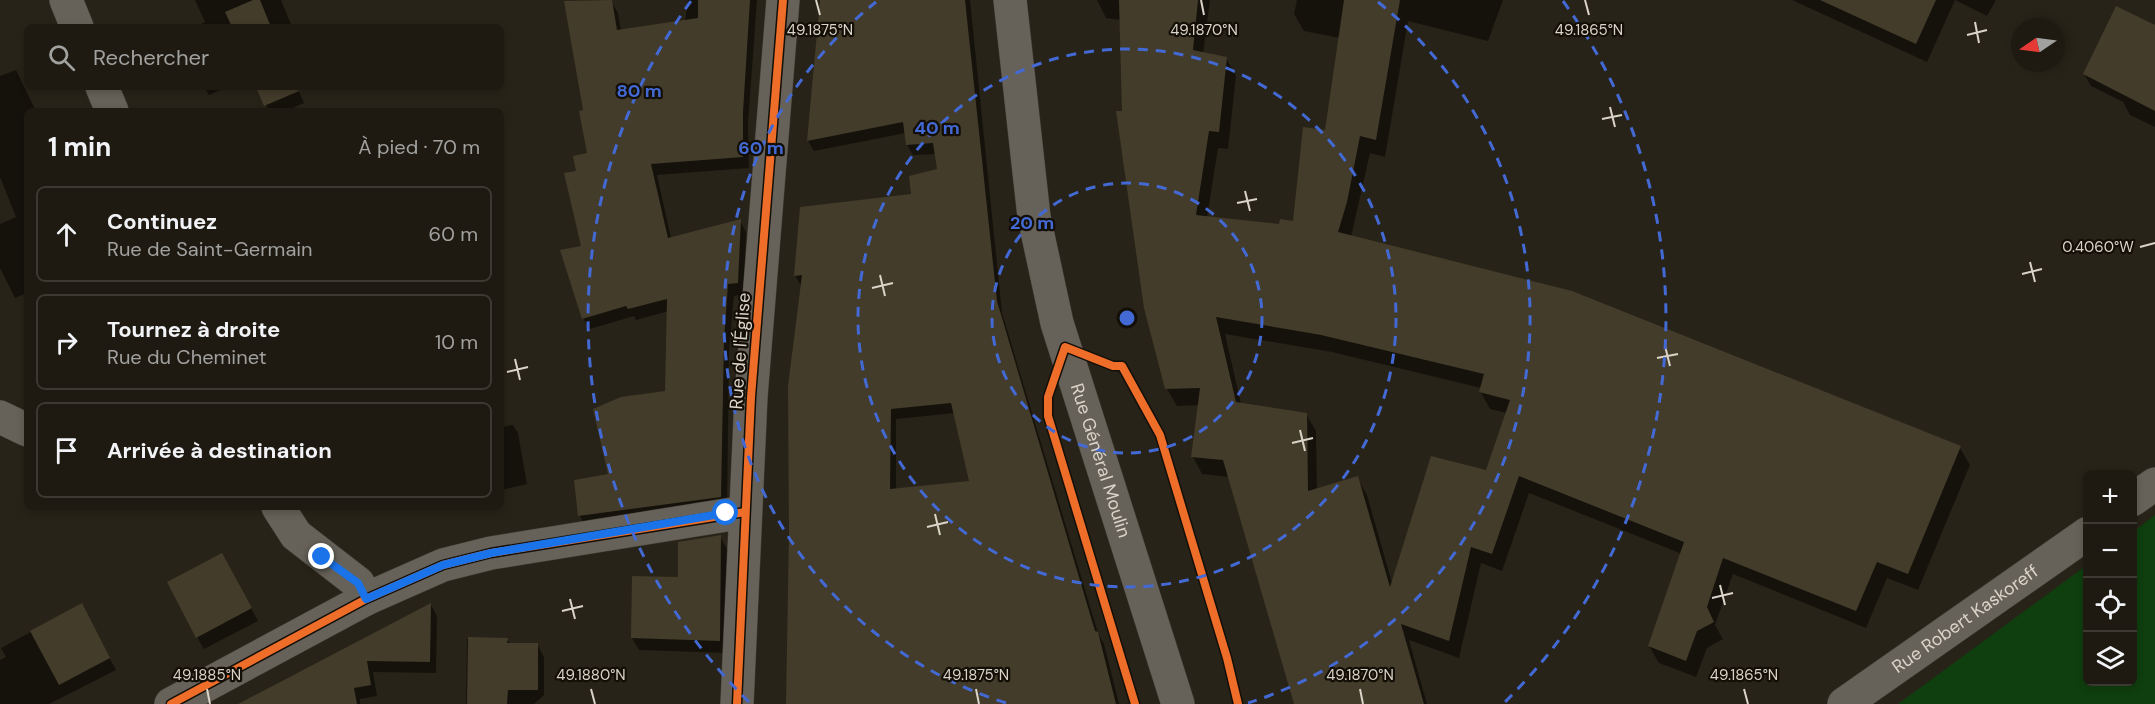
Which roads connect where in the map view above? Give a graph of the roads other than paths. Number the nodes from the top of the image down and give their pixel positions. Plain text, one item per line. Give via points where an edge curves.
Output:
1 (66, 0) edge
2 (783, 0) edge
3 (1010, 0) edge
4 (76, 24) edge
5 (103, 90) edge
6 (111, 108) edge
7 (0, 417) edge
8 (24, 429) edge
9 (2155, 484) edge
10 (2137, 497) edge
11 (281, 510) edge
12 (745, 512) junction
13 (2083, 537) edge
14 (366, 599) junction
15 (171, 704) edge
16 (737, 704) edge
17 (1178, 704) edge
18 (1844, 704) edge

1 - 4 street
2 - 12 street, Rue de l'Église
3 - 17 street, Rue Général Moulin via 1034,217 1057,323
5 - 6 street
7 - 8 street
9 - 10 street
11 - 14 street via 296,535 358,583
12 - 14 street via 491,553 443,565
12 - 16 street, Rue de l'Église
13 - 18 street, Rue Robert Kaskoreff
14 - 15 street

